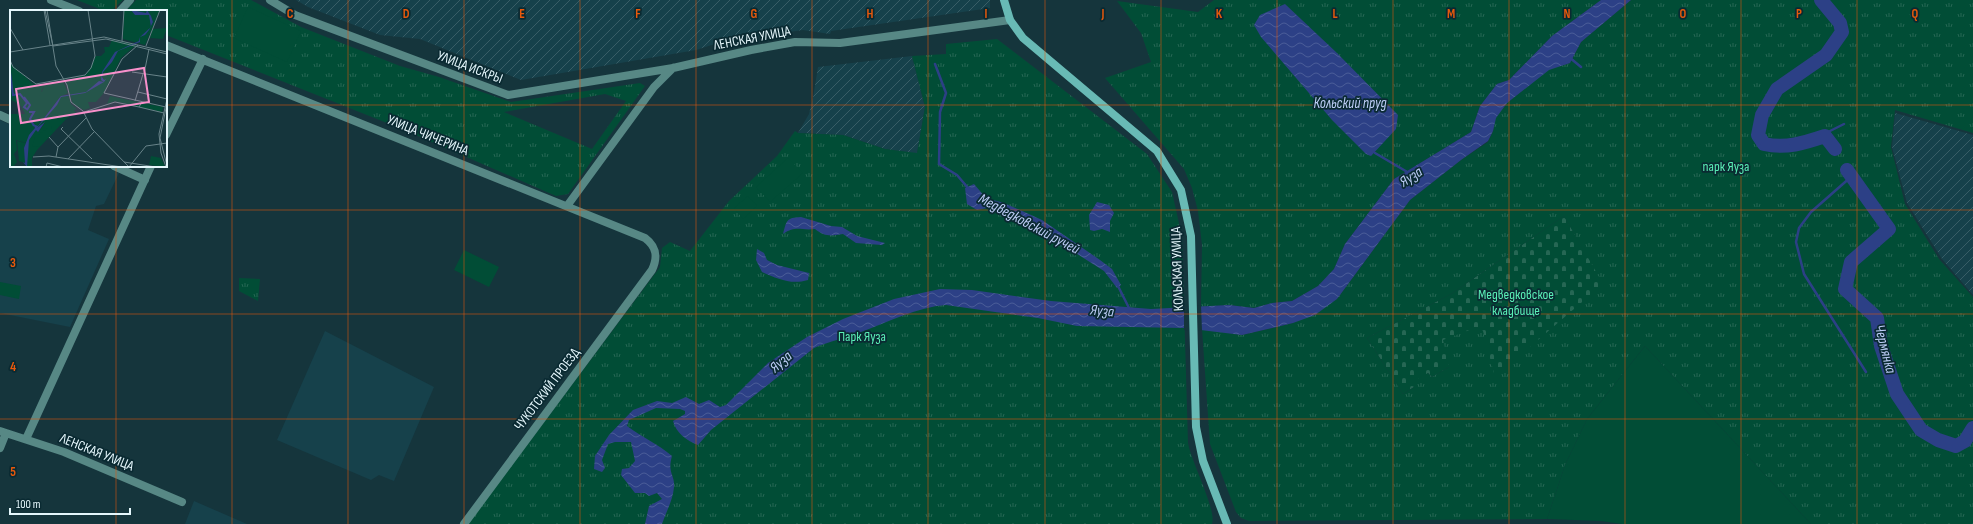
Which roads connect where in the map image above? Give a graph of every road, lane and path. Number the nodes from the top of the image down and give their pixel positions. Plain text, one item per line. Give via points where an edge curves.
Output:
1 (51, 0) edge
2 (130, 0) edge
3 (270, 0) edge
4 (1004, 0) edge
5 (76, 10) edge
6 (121, 10) edge
7 (1010, 20) junction
8 (167, 45) edge
9 (203, 59) junction
10 (673, 68) junction
11 (0, 115) edge
12 (10, 120) edge
13 (167, 133) edge
14 (116, 167) edge
15 (151, 167) edge
16 (145, 180) junction
17 (567, 206) junction
18 (652, 270) joint
19 (3, 432) edge
20 (26, 439) junction
21 (0, 448) edge
22 (182, 502) dead end
23 (464, 524) edge
24 (1227, 524) edge

1 - 5 street
2 - 6 street
3 - 10 street, УЛИЦА ИСКРЫ via 295,15 508,95
4 - 7 main road, КОЛЬСКАЯ УЛИЦА
7 - 10 street, ЛЕНСКАЯ УЛИЦА via 840,43 795,42
7 - 24 main road, КОЛЬСКАЯ УЛИЦА via 1023,38 1157,151 1181,190 1191,236 1196,427 1203,460
8 - 9 street, УЛИЦА ЧИЧЕРИНА
9 - 13 street
9 - 17 street, УЛИЦА ЧИЧЕРИНА
10 - 17 street via 654,87
11 - 12 street
14 - 16 street
15 - 16 street
16 - 20 street
17 - 18 street, УЛИЦА ЧИЧЕРИНА via 651,242 655,249 655,264
18 - 23 street, ЧУКОТСКИЙ ПРОЕЗД
19 - 20 street, ЛЕНСКАЯ УЛИЦА
19 - 21 street
20 - 22 street, ЛЕНСКАЯ УЛИЦА

